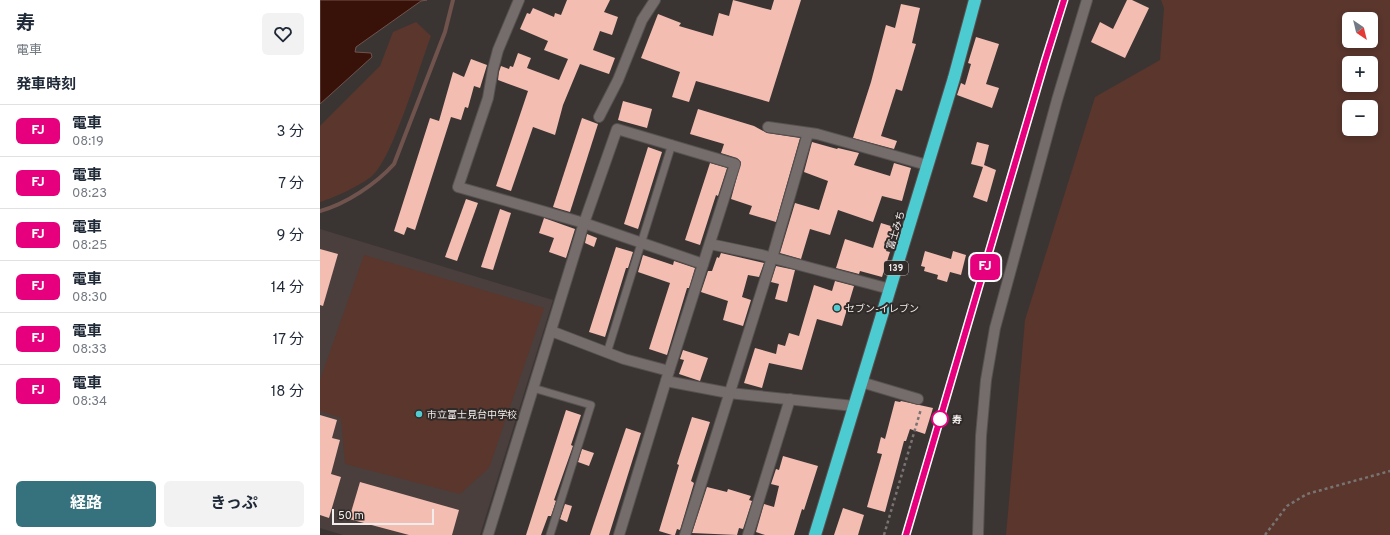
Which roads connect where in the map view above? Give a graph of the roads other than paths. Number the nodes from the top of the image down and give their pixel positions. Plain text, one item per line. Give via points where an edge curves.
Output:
1 (519, 0) edge
2 (654, 0) edge
3 (975, 0) edge
4 (1087, 0) edge
5 (599, 117) dead end
6 (768, 126) dead end
7 (808, 133) junction
8 (672, 144) junction
9 (927, 165) junction
10 (584, 223) junction
11 (641, 244) junction
12 (710, 244) junction
13 (772, 258) junction
14 (703, 264) junction
15 (890, 289) junction
16 (551, 331) junction
17 (607, 353) junction
18 (669, 371) junction
19 (666, 382) junction
20 (862, 382) junction
21 (533, 388) junction
22 (729, 394) junction
23 (790, 399) junction
24 (918, 399) road end
25 (854, 406) junction
26 (488, 535) edge
27 (550, 535) edge
28 (619, 535) edge
29 (686, 535) edge
30 (748, 535) edge
31 (815, 535) edge
32 (978, 535) edge

1 - 10 street via 498,50 488,98 458,187
2 - 5 street via 642,20 618,80
3 - 9 highway, 富士みち / 139
4 - 32 street via 995,328 986,380 981,436
6 - 7 street
7 - 9 street
7 - 13 street
8 - 10 street via 617,129
8 - 11 lane
8 - 12 street via 735,164
9 - 15 highway, 富士みち / 139
10 - 11 street
10 - 16 street
11 - 14 street
11 - 17 lane
12 - 13 street
12 - 14 street
13 - 15 street
13 - 22 street
14 - 18 street
15 - 20 highway, 富士みち / 139
16 - 17 street
16 - 21 street
17 - 18 street
18 - 19 street
19 - 22 street
19 - 28 street
20 - 24 street
20 - 25 highway, 富士みち / 139
21 - 26 street
21 - 27 lane via 591,405
22 - 23 street
22 - 29 street
23 - 25 street
23 - 30 street
25 - 31 highway, 富士みち / 139

